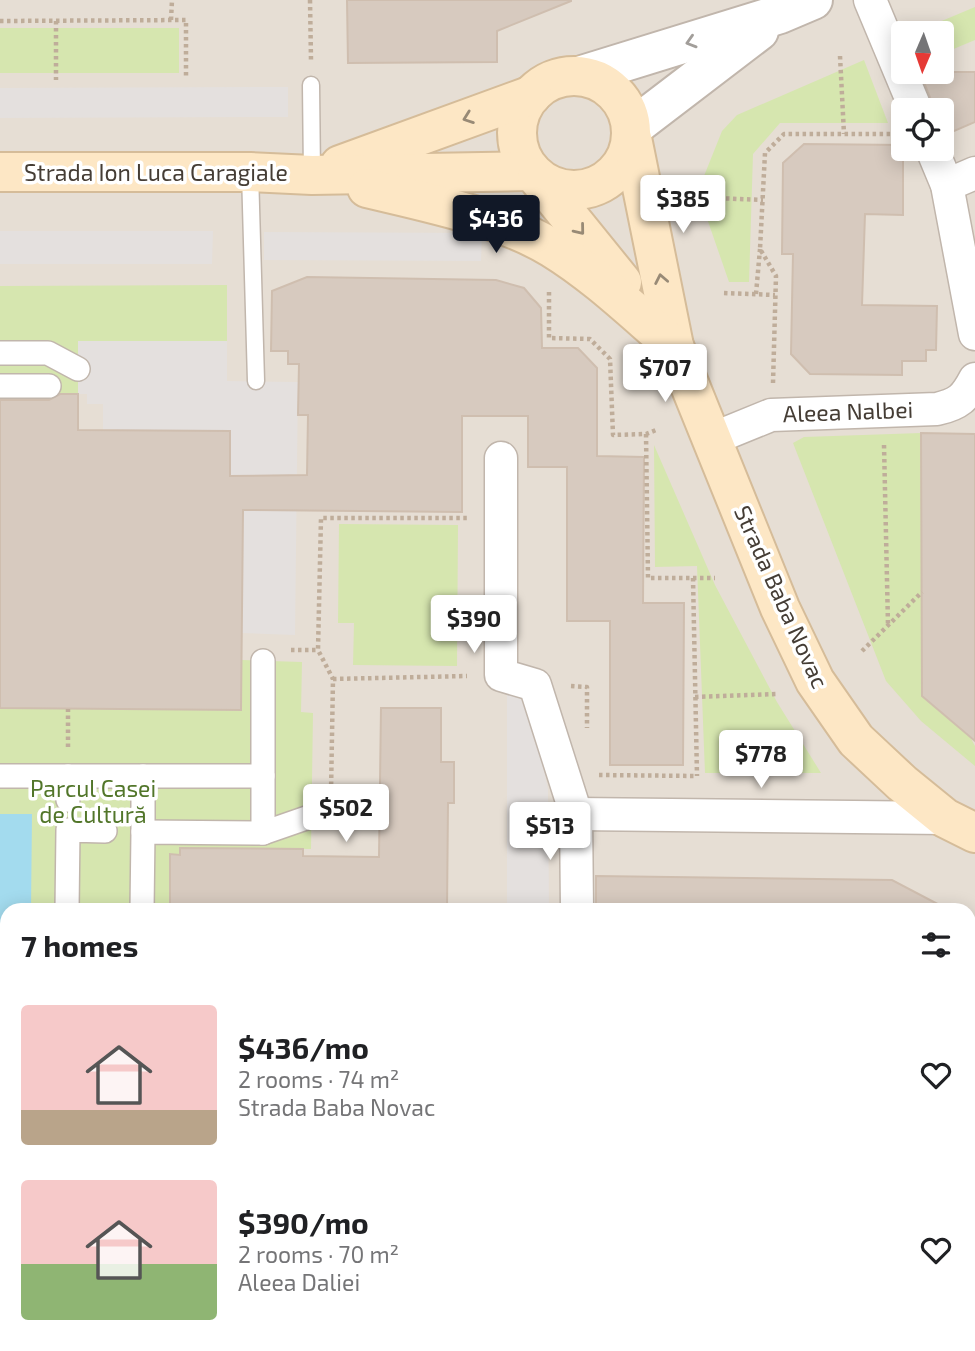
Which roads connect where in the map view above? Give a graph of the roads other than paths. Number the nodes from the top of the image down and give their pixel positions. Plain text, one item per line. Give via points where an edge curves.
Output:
1 (870, 0) edge
2 (796, 7) edge
3 (579, 76) junction
4 (311, 85) road end
5 (532, 95) junction
6 (911, 98) edge
7 (632, 133) junction
8 (937, 161) edge
9 (0, 172) edge
10 (250, 172) junction
11 (975, 173) edge
12 (534, 174) junction
13 (312, 175) junction
14 (947, 185) junction
15 (975, 334) edge
16 (674, 346) junction
17 (0, 353) edge
18 (78, 369) dead end
19 (975, 379) edge
20 (256, 381) dead end
21 (0, 386) edge
22 (49, 386) dead end
23 (712, 439) junction
24 (502, 458) dead end
25 (263, 661) dead end
26 (0, 776) edge
27 (68, 776) junction
28 (143, 776) junction
29 (263, 776) junction
30 (68, 800) dead end
31 (576, 814) junction
32 (312, 816) road end
33 (960, 826) edge
34 (105, 831) dead end
35 (143, 832) junction
36 (263, 833) junction
37 (67, 903) edge
38 (142, 903) edge
39 (577, 903) edge

1 - 6 street
2 -> 3 street
2 - 7 street
3 - 5 main road via 545,83
3 - 7 main road via 595,80 620,99
4 - 13 lane
5 - 12 main road via 522,109 517,133 522,157
5 -> 13 main road, Strada Ion Luca Caragiale
7 - 12 main road via 623,164 603,183 562,189
16 -> 7 main road, Strada Baba Novac
8 - 14 street
9 - 10 main road, Strada Ion Luca Caragiale
10 - 13 main road, Strada Ion Luca Caragiale
10 - 20 lane
11 - 14 street
12 - 13 main road, Strada Ion Luca Caragiale
12 -> 16 main road, Strada Baba Novac
13 - 16 main road via 513,229 586,272
14 - 15 street
16 - 23 main road, Strada Baba Novac
17 - 18 street via 48,353
19 - 23 street, Aleea Nalbei via 967,395 937,409 771,415
21 - 22 street
23 - 33 main road, Strada Baba Novac via 780,608 816,681 856,740 902,783
24 - 31 street via 501,676 535,685
25 - 29 street
26 - 27 street
27 - 28 street
27 - 30 street
28 - 29 street
28 - 35 street
29 - 36 street
31 - 33 street
31 - 39 street
32 - 36 street
34 - 37 street via 68,830
35 - 36 street
35 - 38 street

